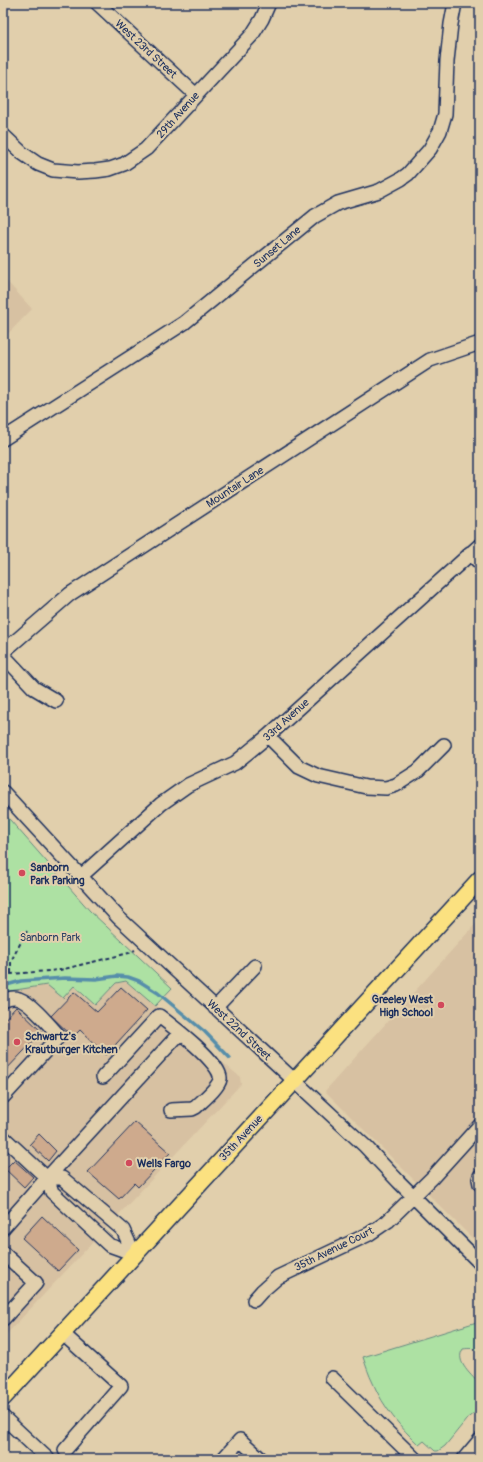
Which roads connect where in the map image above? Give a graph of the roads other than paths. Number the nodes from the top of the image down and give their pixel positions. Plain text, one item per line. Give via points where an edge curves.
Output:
1 (97, 3) edge
2 (269, 3) edge
3 (456, 3) edge
4 (196, 95) junction
5 (3, 135) edge
6 (480, 343) edge
7 (3, 439) edge
8 (475, 549) edge
9 (480, 563) edge
10 (3, 652) edge
11 (3, 655) edge
12 (56, 701) dead end
13 (268, 736) junction
14 (444, 745) dead end
15 (3, 792) edge
16 (80, 877) junction
17 (480, 879) edge
18 (255, 966) dead end
19 (3, 1001) edge
20 (215, 1008) junction
21 (180, 1033) junction
22 (103, 1077) dead end
23 (294, 1081) junction
24 (3, 1097) edge
25 (171, 1110) dead end
26 (477, 1134) edge
27 (3, 1137) edge
28 (480, 1176) edge
29 (46, 1178) junction
30 (480, 1184) edge
31 (413, 1197) junction
32 (3, 1228) edge
33 (3, 1253) edge
34 (134, 1254) junction
35 (480, 1263) edge
36 (254, 1300) dead end
37 (3, 1319) edge
38 (62, 1333) junction
39 (332, 1378) dead end
40 (3, 1398) edge
41 (3, 1417) edge
42 (480, 1440) edge
43 (64, 1450) dead end
44 (48, 1459) edge
45 (223, 1459) edge
46 (261, 1459) edge
47 (415, 1459) edge
48 (464, 1459) edge

1 - 4 street, West 23rd Street
2 - 4 street, 29th Avenue via 252,35
3 - 7 street, Sunset Lane via 451,24 444,114 440,131 430,149 408,174 379,191 338,204 315,216 184,323
4 - 5 street, 29th Avenue via 146,149 124,164 110,169 78,172 53,170 22,153
6 - 10 street, Mountair Lane via 430,360 70,594
8 - 9 street
8 - 13 street, 33rd Avenue
11 - 12 street via 34,688
13 - 14 street via 300,767 318,776 366,787 386,788 396,785 418,770
13 - 16 street, 33rd Avenue via 235,763 188,785 161,804
15 - 16 street, West 22nd Street
16 - 20 street, West 22nd Street via 118,918
17 - 23 main road, 35th Avenue
18 - 20 street
19 - 24 street via 19,999 59,1036
20 - 23 street, West 22nd Street
21 - 22 street via 159,1016
21 - 25 street via 220,1072 220,1079 196,1107
21 - 29 street
23 - 31 street, West 22nd Street via 365,1146
23 - 34 main road, 35th Avenue
26 - 31 street, 35th Avenue Court
27 - 29 street
28 - 30 street
29 - 32 street
29 - 34 street via 52,1192 109,1245
29 - 34 street via 62,1178 74,1188 122,1230
31 - 35 street, West 22nd Street
31 - 36 street, 35th Avenue Court via 388,1221 369,1234 278,1277
33 - 37 street via 36,1283
34 - 38 main road, 35th Avenue
38 - 40 main road, 35th Avenue
38 - 43 street via 121,1386
39 - 47 street
41 - 44 street
42 - 48 street
45 - 46 street via 240,1440

